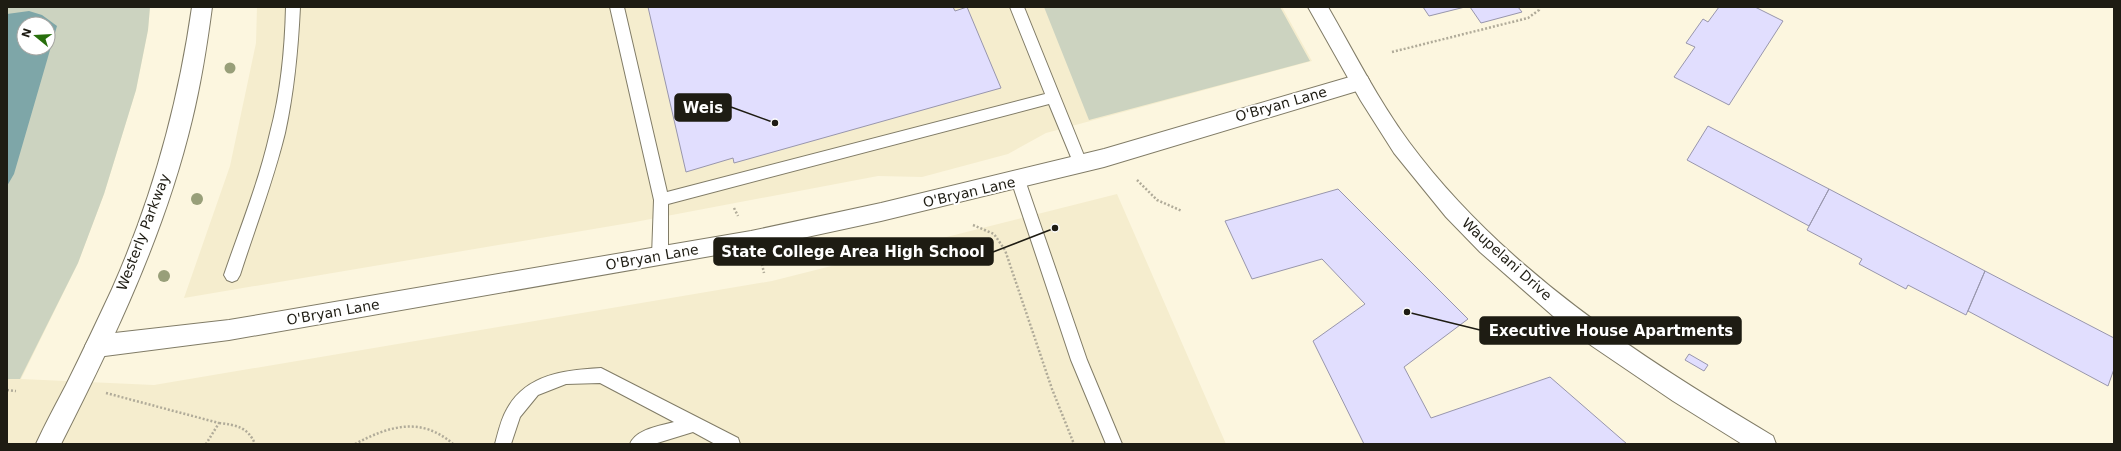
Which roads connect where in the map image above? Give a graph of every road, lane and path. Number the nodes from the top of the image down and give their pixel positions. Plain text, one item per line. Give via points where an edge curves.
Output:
1 (202, 7) edge
2 (293, 7) edge
3 (617, 7) edge
4 (1017, 7) edge
5 (1318, 7) edge
6 (1539, 7) edge
7 (1392, 52) dead end
8 (1360, 82) junction
9 (1053, 97) junction
10 (1080, 163) junction
11 (1018, 180) junction
12 (1137, 180) dead end
13 (661, 200) junction
14 (734, 208) dead end
15 (1182, 212) dead end
16 (739, 219) dead end
17 (973, 225) dead end
18 (660, 256) junction
19 (232, 275) dead end
20 (97, 346) junction
21 (7, 390) edge
22 (16, 391) dead end
23 (105, 392) dead end
24 (219, 423) junction
25 (695, 424) junction
26 (48, 444) edge
27 (206, 444) edge
28 (255, 444) edge
29 (356, 444) edge
30 (453, 444) edge
31 (503, 444) edge
32 (638, 444) edge
33 (732, 444) edge
34 (1074, 444) edge
35 (1114, 444) edge
36 (1764, 444) edge

1 - 20 street, Westerly Parkway via 193,74 172,154 147,227
2 - 19 lane via 282,113
3 - 13 lane
4 - 9 lane
5 - 8 street, Waupelani Drive
6 - 7 path via 1528,18
8 - 10 street, O'Bryan Lane
8 - 36 street, Waupelani Drive via 1402,148 1430,184 1506,262 1618,351
9 - 10 lane
9 - 13 lane
10 - 11 street, O'Bryan Lane
11 - 18 street, O'Bryan Lane via 751,240
11 - 35 lane via 1079,360
12 - 15 path via 1162,204
13 - 18 lane
14 - 16 path
17 - 34 path via 994,234 1005,250
18 - 20 street, O'Bryan Lane via 228,330
20 - 26 street, Westerly Parkway
21 - 22 path
23 - 24 path
24 - 27 path
24 - 28 path via 239,425 251,433
25 - 31 lane via 601,375 566,377 532,390 513,413
25 - 32 lane via 650,437
25 - 33 lane
29 - 30 path via 378,432 399,426 433,429

